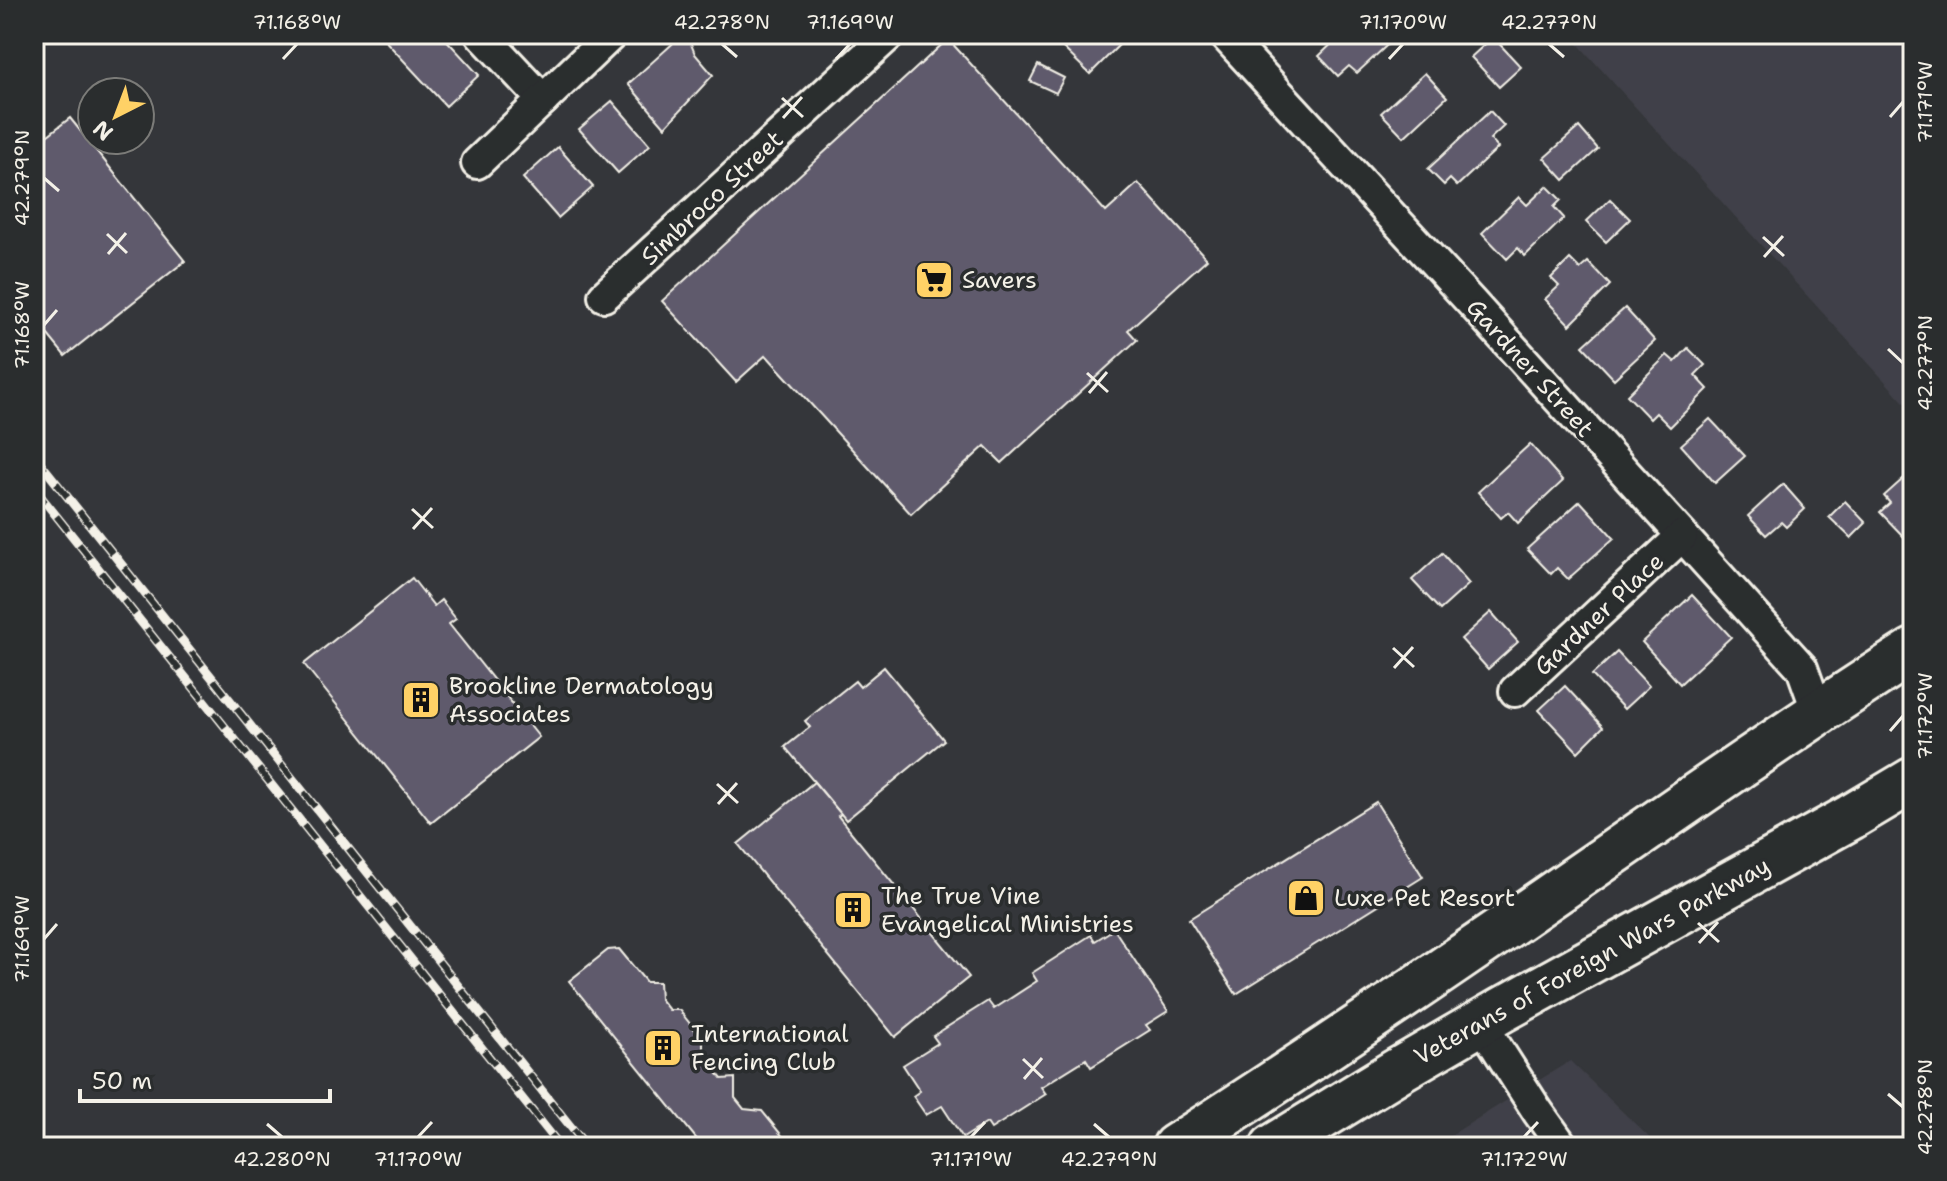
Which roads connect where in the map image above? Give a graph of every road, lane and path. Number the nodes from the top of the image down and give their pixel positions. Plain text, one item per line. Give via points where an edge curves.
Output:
1 (481, 34) edge
2 (612, 34) edge
3 (890, 34) edge
4 (1224, 34) edge
5 (543, 100) junction
6 (477, 163) dead end
7 (604, 296) dead end
8 (1682, 536) junction
9 (1913, 651) edge
10 (1515, 691) dead end
11 (1818, 713) junction
12 (1910, 786) edge
13 (1481, 1023) junction
14 (1175, 1147) edge
15 (1273, 1147) edge
16 (1563, 1147) edge

1 - 5 street
2 - 5 street
3 - 7 street, Simbroco Street
4 - 8 street, Gardner Street
5 - 6 street
8 - 10 street, Gardner Place
8 - 11 street, Gardner Street via 1802,668
9 - 11 highway
11 - 14 highway
12 - 13 highway, Veterans of Foreign Wars Parkway
13 - 15 highway, Veterans of Foreign Wars Parkway
13 - 16 street

